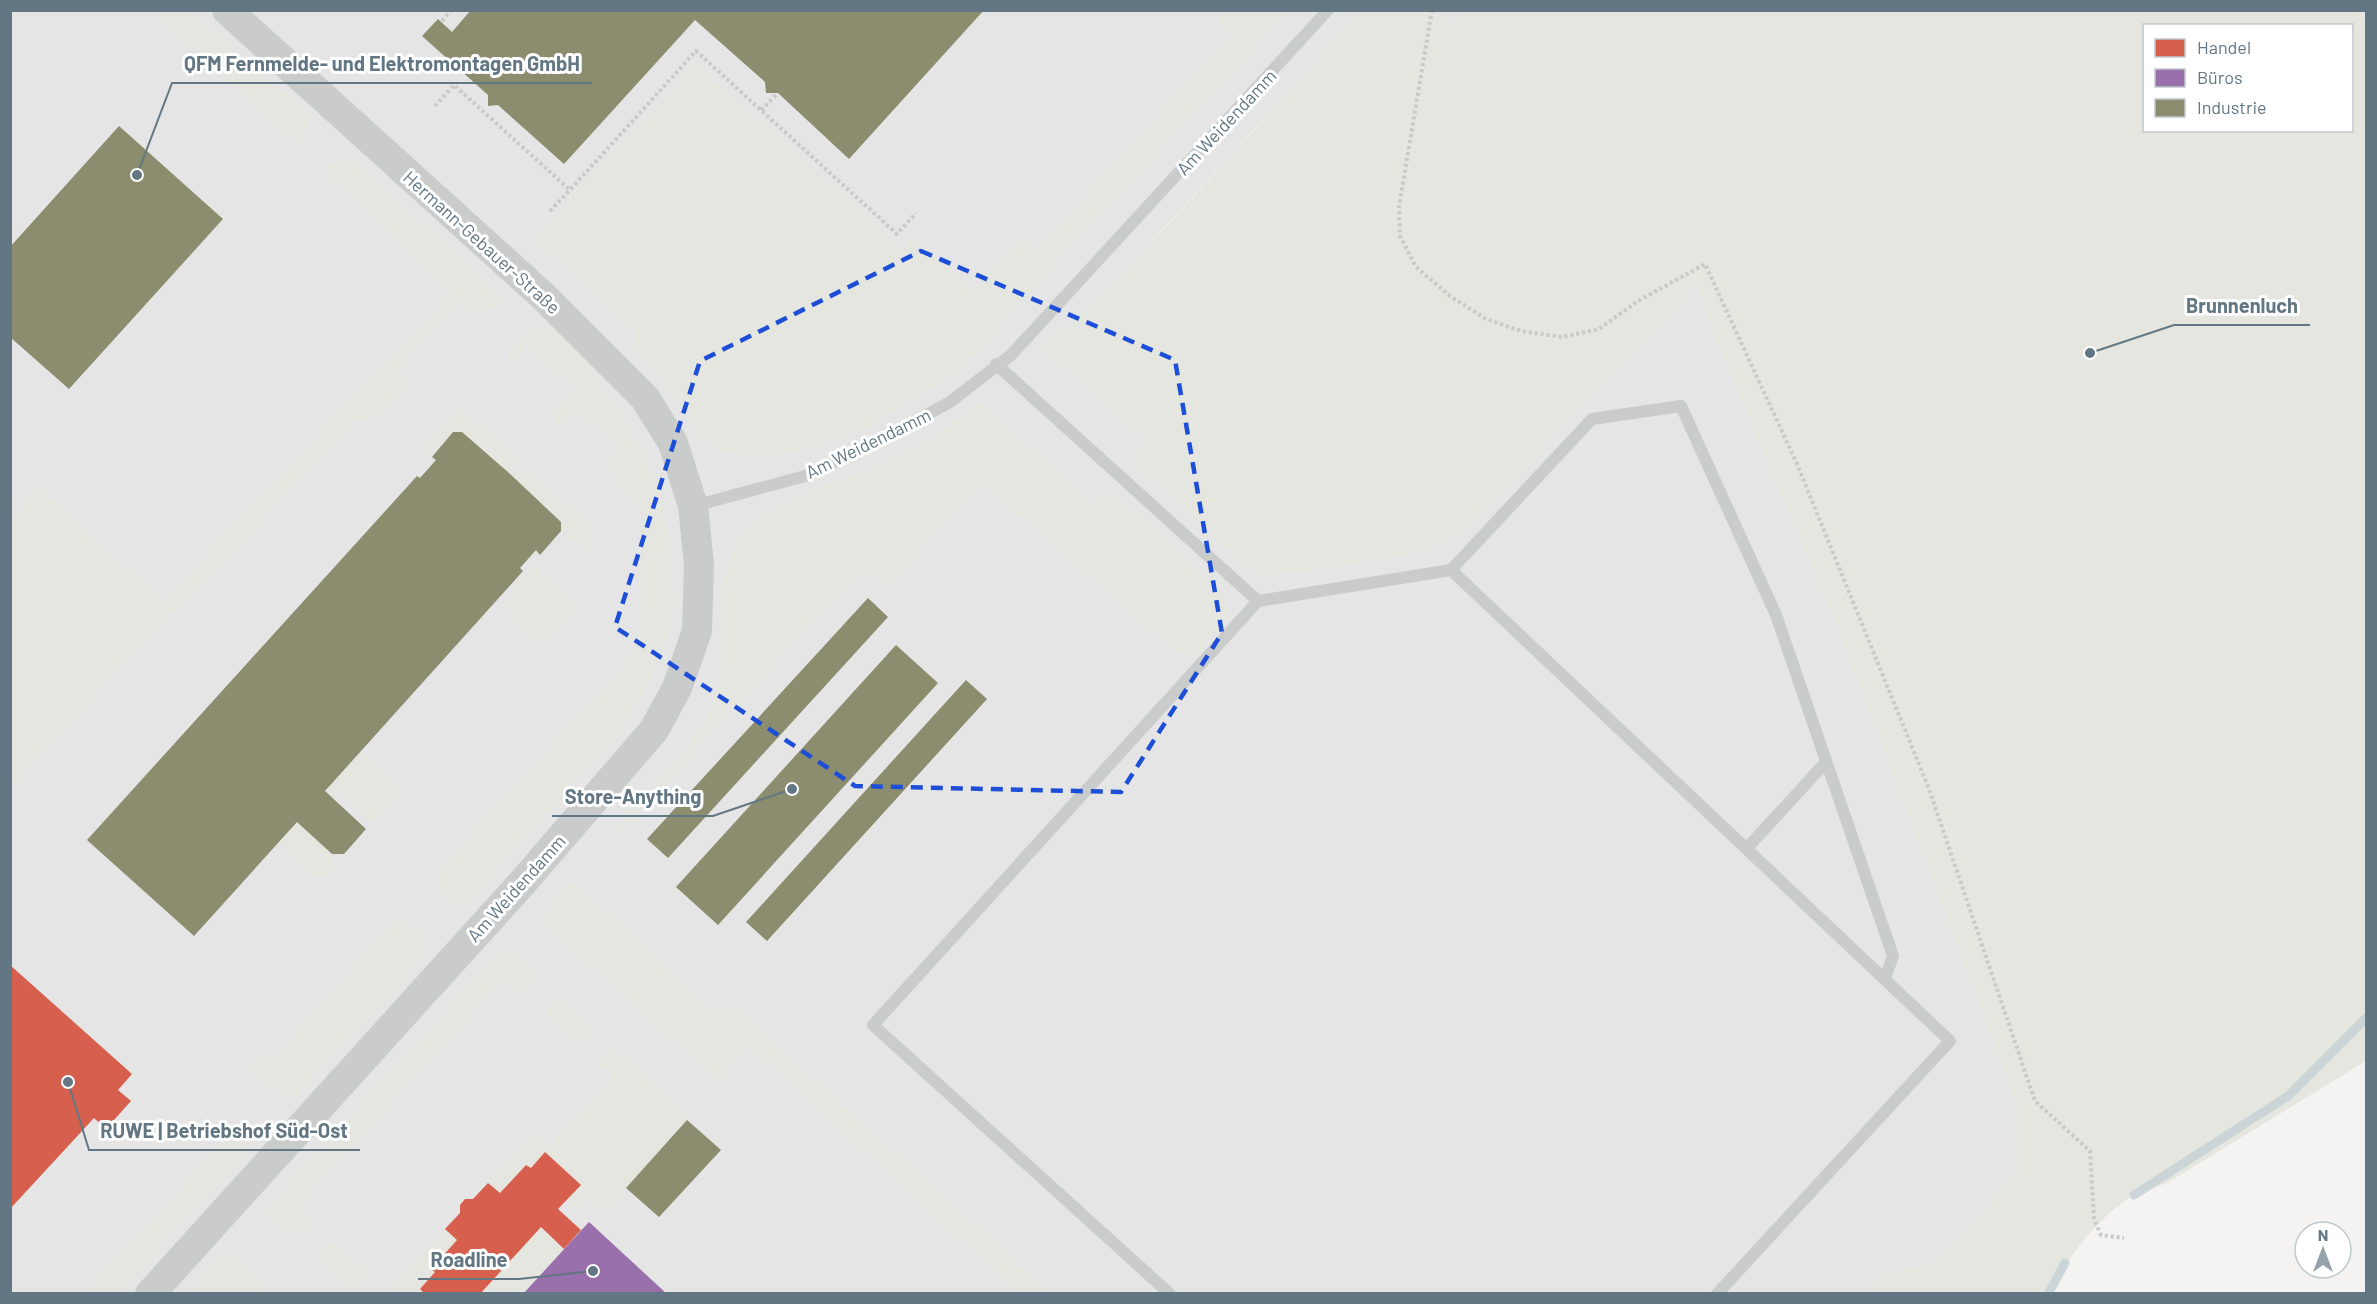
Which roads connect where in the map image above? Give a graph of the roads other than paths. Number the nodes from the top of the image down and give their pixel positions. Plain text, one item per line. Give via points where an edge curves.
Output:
1 (227, 10) edge
2 (1328, 10) edge
3 (996, 364) junction
4 (693, 506) junction
5 (1451, 570) junction
6 (1258, 601) junction
7 (1826, 762) junction
8 (1748, 848) junction
9 (1885, 978) junction
10 (150, 1293) edge
11 (1170, 1293) edge
12 (1717, 1293) edge

1 - 4 street, Hermann-Gebauer-Straße via 543,296 645,398 673,443
2 - 3 lane, Am Weidendamm via 1011,356
3 - 4 lane, Am Weidendamm via 950,402 805,476
3 - 6 lane
4 - 10 street, Am Weidendamm via 699,565 697,631 677,688 654,730 523,882
5 - 6 lane
5 - 7 lane via 1592,418 1681,406 1776,615
5 - 8 lane
6 - 11 lane via 873,1025
7 - 8 lane
7 - 9 lane via 1893,956
8 - 9 lane
9 - 12 lane via 1950,1041

